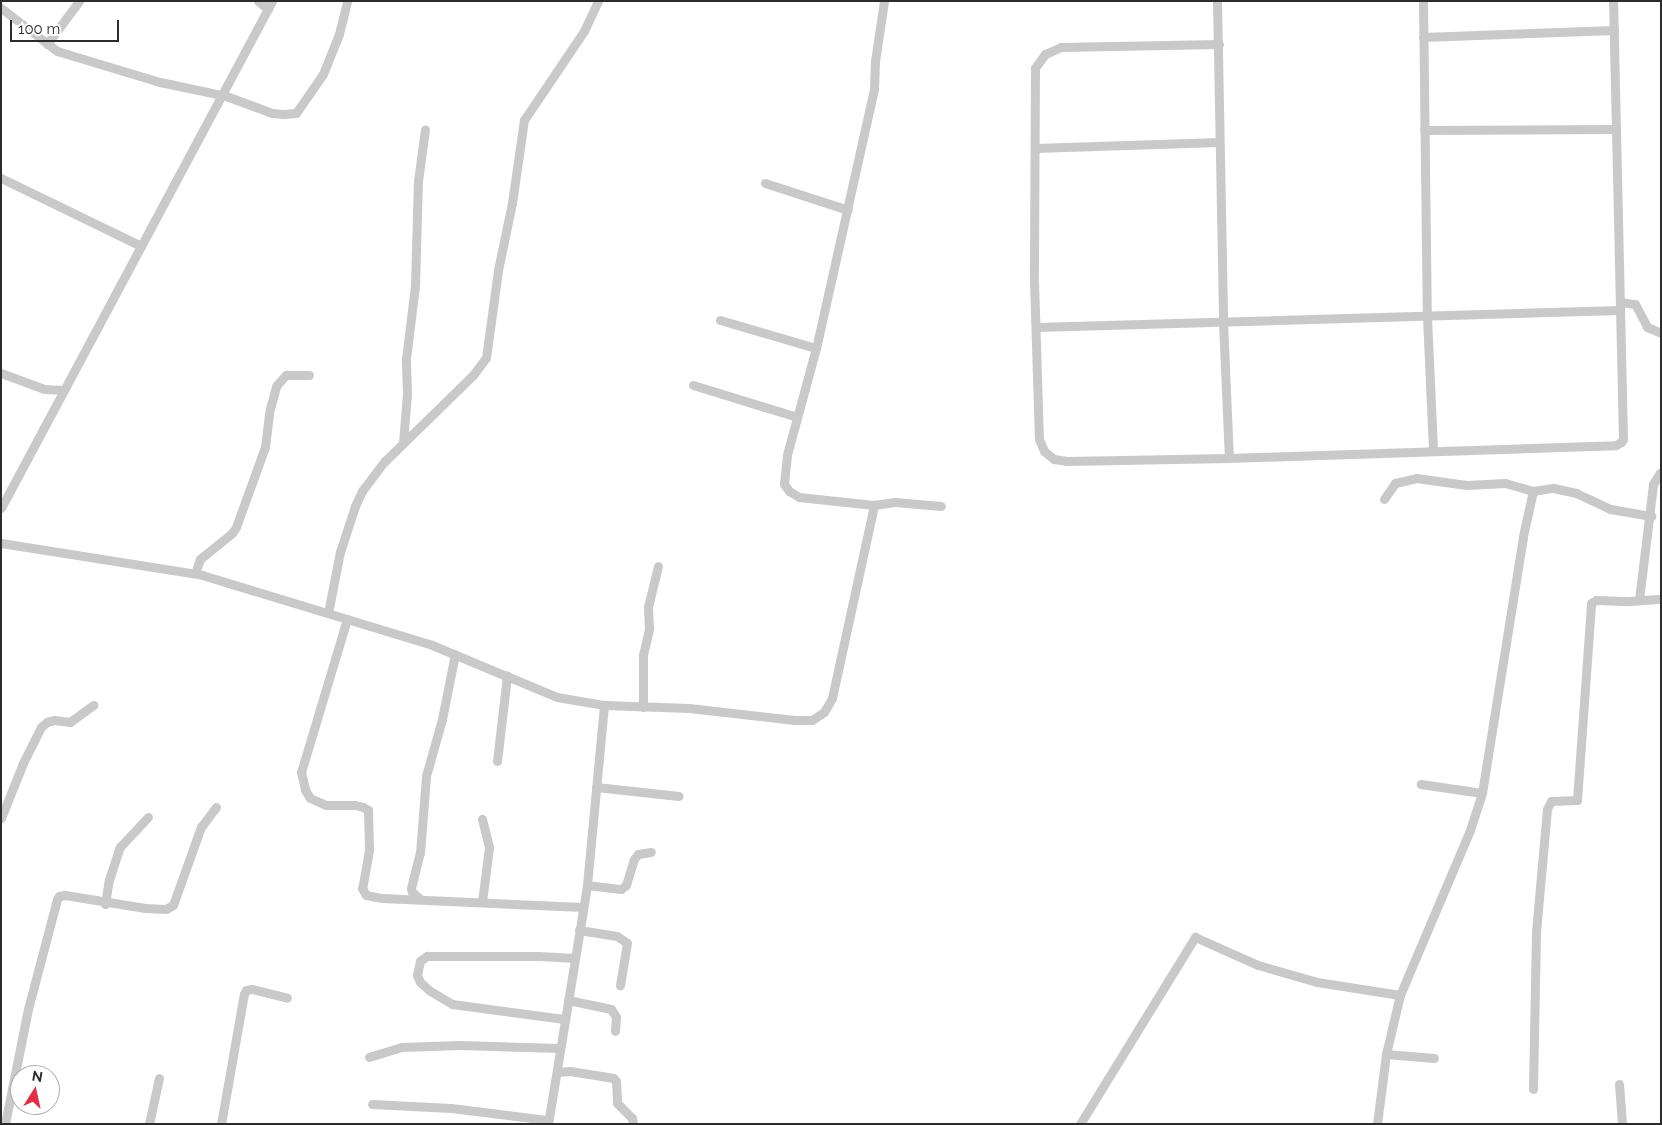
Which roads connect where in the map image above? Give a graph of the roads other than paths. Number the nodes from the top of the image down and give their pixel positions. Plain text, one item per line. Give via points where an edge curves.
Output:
1 (79, 1) edge
2 (258, 1) edge
3 (347, 1) edge
4 (598, 1) edge
5 (884, 1) edge
6 (1218, 1) edge
7 (1423, 1) edge
8 (1613, 1) edge
9 (270, 5) edge
10 (1, 8) edge
11 (1614, 30) junction
12 (1423, 37) junction
13 (47, 44) junction
14 (1219, 44) junction
15 (221, 95) junction
16 (425, 129) dead end
17 (1616, 129) junction
18 (1424, 130) junction
19 (1220, 142) junction
20 (1035, 148) junction
21 (1, 178) edge
22 (765, 183) dead end
23 (848, 210) junction
24 (141, 246) junction
25 (1620, 306) junction
26 (1428, 317) junction
27 (720, 320) dead end
28 (1223, 322) junction
29 (1037, 327) junction
30 (1661, 333) edge
31 (816, 348) junction
32 (1, 373) edge
33 (310, 376) dead end
34 (693, 385) dead end
35 (64, 390) junction
36 (797, 417) junction
37 (403, 443) junction
38 (1433, 451) junction
39 (1229, 458) junction
40 (1660, 473) edge
41 (1533, 491) junction
42 (1384, 499) dead end
43 (874, 505) junction
44 (941, 506) dead end
45 (1, 508) edge
46 (1651, 516) junction
47 (1, 543) edge
48 (658, 566) dead end
49 (195, 573) junction
50 (1661, 599) edge
51 (1639, 600) junction
52 (328, 613) junction
53 (347, 619) junction
54 (455, 654) junction
55 (507, 676) junction
56 (93, 705) dead end
57 (604, 705) junction
58 (643, 707) junction
59 (496, 761) dead end
60 (1421, 784) dead end
61 (596, 787) junction
62 (1482, 793) junction
63 (679, 796) dead end
64 (216, 807) dead end
65 (148, 817) dead end
66 (1, 818) edge
67 (482, 818) dead end
68 (651, 852) dead end
69 (587, 885) junction
70 (420, 899) junction
71 (482, 902) junction
72 (105, 904) junction
73 (583, 907) junction
74 (579, 930) junction
75 (575, 958) junction
76 (620, 985) dead end
77 (1400, 995) junction
78 (286, 998) dead end
79 (568, 1000) junction
80 (564, 1019) junction
81 (614, 1030) dead end
82 (560, 1048) junction
83 (1386, 1054) junction
84 (369, 1057) dead end
85 (1434, 1058) dead end
86 (557, 1072) junction
87 (159, 1078) dead end
88 (1619, 1084) dead end
89 (1532, 1089) dead end
90 (372, 1104) dead end
91 (548, 1122) edge
92 (5, 1124) edge
93 (149, 1124) edge
94 (221, 1124) edge
95 (633, 1124) edge
96 (1080, 1124) edge
97 (1377, 1124) edge
98 (1622, 1124) edge

1 - 13 street
2 - 9 street
3 - 15 street via 328,65 296,113 272,113
4 - 37 street via 584,31 524,120 486,358 473,375
5 - 23 street via 874,89
6 - 14 street
7 - 12 street
8 - 11 street
9 - 15 street
10 - 13 street
11 - 12 street
11 - 17 street
12 - 18 street
13 - 15 street via 57,51 160,82
14 - 19 street
14 - 20 street via 1052,49 1039,60 1034,77
15 - 24 street
16 - 37 street via 418,181
17 - 18 street
17 - 25 street
18 - 26 street
19 - 20 street
19 - 28 street
20 - 29 street
21 - 24 street
22 - 23 street
23 - 31 street
24 - 35 street
25 - 26 street
25 - 30 street via 1635,304 1647,328
25 - 38 street via 1621,442 1616,445
26 - 28 street
26 - 38 street
27 - 31 street
28 - 29 street
28 - 39 street
29 - 39 street via 1039,439 1049,456 1067,461
31 - 36 street
32 - 35 street via 44,389
33 - 49 street via 286,376 276,386 266,447 236,527 200,559
34 - 36 street
35 - 45 street
36 - 43 street via 784,471 784,484 789,491 799,497
37 - 52 street via 362,491 355,506 340,552
38 - 39 street
40 - 46 street via 1653,484
41 - 42 street via 1506,483 1468,485 1416,478 1395,483
41 - 46 street via 1553,488 1610,509
41 - 62 street
43 - 44 street via 895,502
43 - 58 street via 832,698 824,712 812,720 794,720 689,708
46 - 51 street
47 - 49 street
48 - 58 street via 648,607 649,628 643,655
49 - 52 street
50 - 51 street
51 - 89 street via 1596,600 1591,604 1577,800 1551,801 1547,809 1536,932
52 - 53 street
53 - 54 street
53 - 70 street via 300,772 301,780 310,798 326,805 354,805 368,810 369,850 362,888 366,895
54 - 55 street
54 - 70 street via 426,776 420,853 411,888
55 - 57 street via 557,697
55 - 59 street
56 - 66 street via 70,722 54,720 41,727
57 - 58 street
57 - 61 street
60 - 62 street
61 - 63 street
61 - 69 street
62 - 77 street via 1470,830
64 - 72 street via 201,828 173,906 166,909
65 - 72 street via 120,848
67 - 71 street via 489,847
68 - 69 street via 638,854 626,885 621,889
69 - 73 street
70 - 71 street
71 - 73 street
72 - 92 street via 64,895 57,899 28,1009
73 - 74 street
74 - 75 street
74 - 76 street via 617,936 626,943
75 - 79 street
75 - 80 street via 427,956 420,962 417,975 420,982 440,999 452,1004
77 - 83 street
77 - 96 street via 1317,982 1258,964 1195,937
78 - 94 street via 246,990
79 - 80 street
79 - 81 street via 611,1009 616,1017
80 - 82 street
82 - 84 street via 402,1047
82 - 86 street
83 - 85 street
83 - 97 street
86 - 91 street
86 - 95 street via 613,1078 617,1103 632,1118
87 - 93 street
88 - 98 street
90 - 91 street via 451,1108

